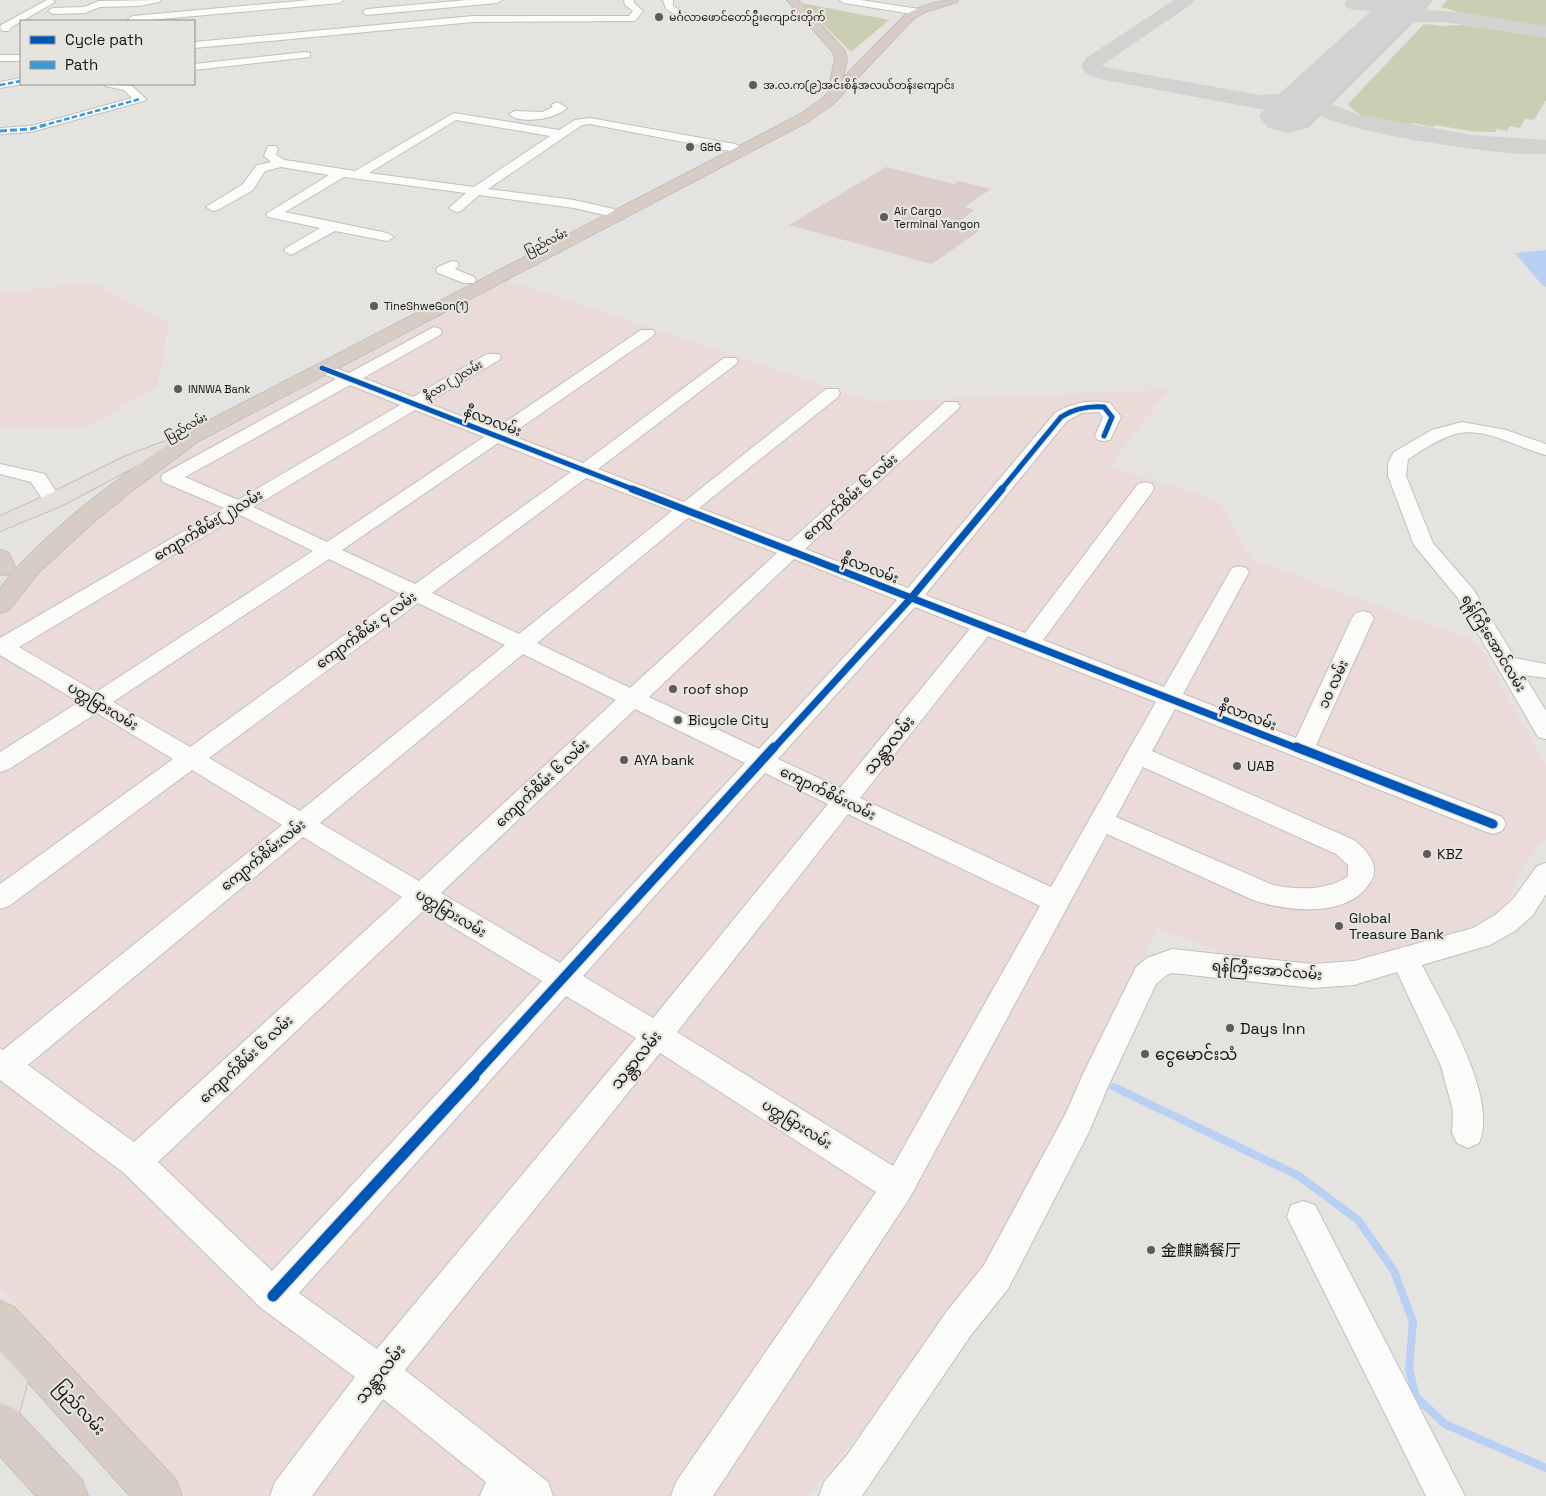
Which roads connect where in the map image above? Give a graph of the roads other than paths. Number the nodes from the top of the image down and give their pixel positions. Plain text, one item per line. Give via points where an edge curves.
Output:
1 (156, 0) edge
2 (339, 0) edge
3 (497, 0) edge
4 (668, 0) edge
5 (792, 0) edge
6 (844, 0) edge
7 (939, 0) edge
8 (953, 0) edge
9 (142, 2) edge
10 (266, 3) edge
11 (470, 3) junction
12 (627, 3) edge
13 (378, 11) junction
14 (914, 11) junction
15 (358, 13) dead end
16 (684, 16) dead end
17 (473, 19) junction
18 (0, 20) edge
19 (16, 20) junction
20 (133, 20) edge
21 (383, 23) dead end
22 (6, 29) dead end
23 (372, 29) junction
24 (379, 41) dead end
25 (195, 45) edge
26 (306, 55) dead end
27 (0, 58) edge
28 (20, 58) edge
29 (195, 68) edge
30 (20, 81) edge
31 (836, 83) junction
32 (0, 85) edge
33 (130, 86) edge
34 (556, 105) dead end
35 (590, 121) junction
36 (0, 131) edge
37 (560, 134) junction
38 (735, 148) junction
39 (272, 149) dead end
40 (283, 169) junction
41 (341, 173) junction
42 (357, 174) junction
43 (476, 191) junction
44 (213, 207) dead end
45 (456, 208) dead end
46 (609, 212) junction
47 (330, 227) junction
48 (387, 237) dead end
49 (291, 251) dead end
50 (452, 265) dead end
51 (469, 280) junction
52 (434, 332) dead end
53 (647, 333) dead end
54 (493, 357) dead end
55 (730, 361) dead end
56 (322, 368) junction
57 (349, 379) junction
58 (832, 393) dead end
59 (414, 404) junction
60 (951, 406) dead end
61 (497, 436) junction
62 (1104, 436) dead end
63 (192, 437) junction
64 (1546, 450) edge
65 (133, 460) junction
66 (0, 469) edge
67 (585, 470) junction
68 (1145, 488) dead end
69 (72, 502) junction
70 (238, 507) junction
71 (685, 510) junction
72 (0, 524) edge
73 (327, 550) junction
74 (791, 551) junction
75 (2, 567) edge
76 (30, 568) junction
77 (1239, 572) dead end
78 (417, 594) junction
79 (912, 598) junction
80 (0, 605) edge
81 (1364, 618) dead end
82 (984, 626) junction
83 (1029, 643) junction
84 (521, 644) junction
85 (1, 646) edge
86 (1509, 666) junction
87 (1546, 671) edge
88 (633, 698) junction
89 (1169, 698) junction
90 (97, 703) junction
91 (1546, 732) edge
92 (1302, 750) junction
93 (1138, 755) junction
94 (189, 758) junction
95 (762, 761) junction
96 (0, 763) edge
97 (844, 801) junction
98 (1101, 821) junction
99 (301, 824) junction
100 (1493, 824) dead end
101 (1546, 874) edge
102 (421, 895) junction
103 (0, 898) edge
104 (1056, 901) junction
105 (1405, 959) junction
106 (563, 979) junction
107 (657, 1035) junction
108 (2, 1064) edge
109 (1468, 1133) dead end
110 (135, 1162) junction
111 (898, 1188) junction
112 (1303, 1217) dead end
113 (273, 1296) junction
114 (5, 1327) edge
115 (380, 1373) junction
116 (0, 1407) edge
117 (0, 1424) edge
118 (515, 1490) edge
119 (66, 1496) edge
120 (160, 1496) edge
121 (289, 1496) edge
122 (690, 1496) edge
123 (838, 1496) edge
124 (1446, 1496) edge

1 - 9 street
2 - 10 street via 297,8
3 - 11 street
4 - 16 street via 670,7
5 - 31 highway via 839,51 841,59
6 - 14 street
7 - 14 highway, ပြည်လမ်း
8 - 14 highway, ပြည်လမ်း
9 - 19 street via 99,4 85,10 51,6
9 - 20 street via 132,11
10 - 20 street
11 - 13 street
11 - 17 street via 476,15
12 - 17 street via 638,11 632,19
13 - 15 street
13 - 21 street
14 - 31 highway, ပြည်လမ်း via 890,23
14 - 56 highway, ပြည်လမ်း via 828,101 804,118
17 - 23 street via 423,27
18 - 19 street
19 - 22 street via 4,27
23 - 24 street
23 - 25 street via 306,30
26 - 29 street
27 - 28 street
30 - 32 street
31 - 38 highway, ပြည်လမ်း via 808,110
33 - 36 street via 140,99 31,129
34 - 35 street via 561,108 544,116 492,117 552,128 560,128 582,118
35 - 37 street via 579,122
35 - 38 street
37 - 42 street via 454,116
37 - 43 street
38 - 46 highway, ပြည်လမ်း
39 - 40 street via 270,156
40 - 41 street via 299,167
40 - 44 street via 261,168 248,186
41 - 42 street
41 - 47 street via 273,214
42 - 43 street
43 - 45 street
43 - 46 street
46 - 51 highway, ပြည်လမ်း
47 - 48 street
47 - 49 street
50 - 51 street via 443,270
51 - 65 highway, ပြည်လမ်း via 175,431
52 - 57 street
53 - 61 street
54 - 59 street, နီလာ (၂)လမ်း
55 - 67 street, ကျောက်စိမ်း ၄ လမ်း
56 - 57 street, နီလာလမ်း
56 - 63 highway, ပြည်လမ်း
57 - 59 street, နီလာလမ်း
57 - 70 street, ကျောက်စိမ်းလမ်း via 170,478
58 - 71 street, ကျောက်စိမ်းလမ်း
59 - 61 street, နီလာလမ်း
59 - 70 street, ကျောက်စိမ်း(၂)လမ်း
60 - 74 street, ကျောက်စိမ်း ၆ လမ်း
61 - 67 street, နီလာလမ်း
61 - 73 street
62 - 79 street via 1112,417 1104,407 1072,409 1061,417
63 - 65 main road, ပြည်လမ်း
63 - 69 highway, ပြည်လမ်း via 143,470
64 - 86 street, ရန်ကြီးအောင်လမ်း via 1498,434 1460,427 1450,429 1400,456 1397,463 1397,476 1424,545 1466,594
65 - 69 highway, ပြည်လမ်း
66 - 69 street via 38,478
67 - 71 street, နီလာလမ်း
67 - 78 street, ကျောက်စိမ်း ၄ လမ်း
68 - 83 street
69 - 72 main road
69 - 75 highway, ပြည်လမ်း
69 - 76 highway, ပြည်လမ်း
70 - 73 street, ကျောက်စိမ်းလမ်း
70 - 85 street, ကျောက်စိမ်း(၂)လမ်း
71 - 74 street, နီလာလမ်း
71 - 84 street, ကျောက်စိမ်းလမ်း
73 - 78 street, ကျောက်စိမ်းလမ်း
73 - 90 street
74 - 79 street, နီလာလမ်း
74 - 88 street, ကျောက်စိမ်း ၆ လမ်း
75 - 76 highway
76 - 80 highway, ပြည်လမ်း
77 - 89 street
78 - 84 street, ကျောက်စိမ်းလမ်း
78 - 94 street, ကျောက်စိမ်း ၄ လမ်း
79 - 82 street, နီလာလမ်း
79 - 95 street
81 - 92 street, ၁၀ လမ်း
82 - 83 street, နီလာလမ်း
82 - 97 street, သန္တာလမ်း
83 - 89 street, နီလာလမ်း
84 - 88 street, ကျောက်စိမ်းလမ်း
84 - 99 street, ကျောက်စိမ်းလမ်း
85 - 90 street, ပတ္တမြားလမ်း
86 - 87 street
86 - 91 street, ရန်ကြီးအောင်လမ်း
88 - 95 street, ကျောက်စိမ်းလမ်း
88 - 102 street, ကျောက်စိမ်း ၆ လမ်း
89 - 92 street, နီလာလမ်း
89 - 93 street
90 - 94 street, ပတ္တမြားလမ်း
90 - 96 street
92 - 100 street, နီလာလမ်း
93 - 98 street
93 - 98 street via 1345,847 1360,862 1360,879 1354,888 1327,897 1280,897
94 - 99 street, ပတ္တမြားလမ်း
94 - 103 street, ကျောက်စိမ်း ၄ လမ်း
95 - 97 street, ကျောက်စိမ်းလမ်း
95 - 106 street
97 - 104 street, ကျောက်စိမ်းလမ်း
97 - 107 street, သန္တာလမ်း
98 - 104 street
99 - 102 street, ပတ္တမြားလမ်း
99 - 108 street, ကျောက်စိမ်းလမ်း
101 - 105 street, ရန်ကြီးအောင်လမ်း via 1523,907 1505,923 1480,937
102 - 106 street, ပတ္တမြားလမ်း
102 - 110 street, ကျောက်စိမ်း ၆ လမ်း
104 - 111 street
105 - 109 street via 1456,1065 1468,1111
105 - 123 street, ရန်ကြီးအောင်လမ်း via 1354,973 1313,976 1172,961 1157,966 1146,976 1078,1122 996,1277 959,1323
106 - 107 street, ပတ္တမြားလမ်း
106 - 113 street
107 - 111 street, ပတ္တမြားလမ်း
107 - 115 street, သန္တာလမ်း
108 - 110 street
110 - 113 street
111 - 122 street
112 - 124 street
113 - 115 street
114 - 116 main road
114 - 120 highway, ပြည်လမ်း
115 - 118 street
115 - 121 street, သန္တာလမ်း
117 - 119 highway

